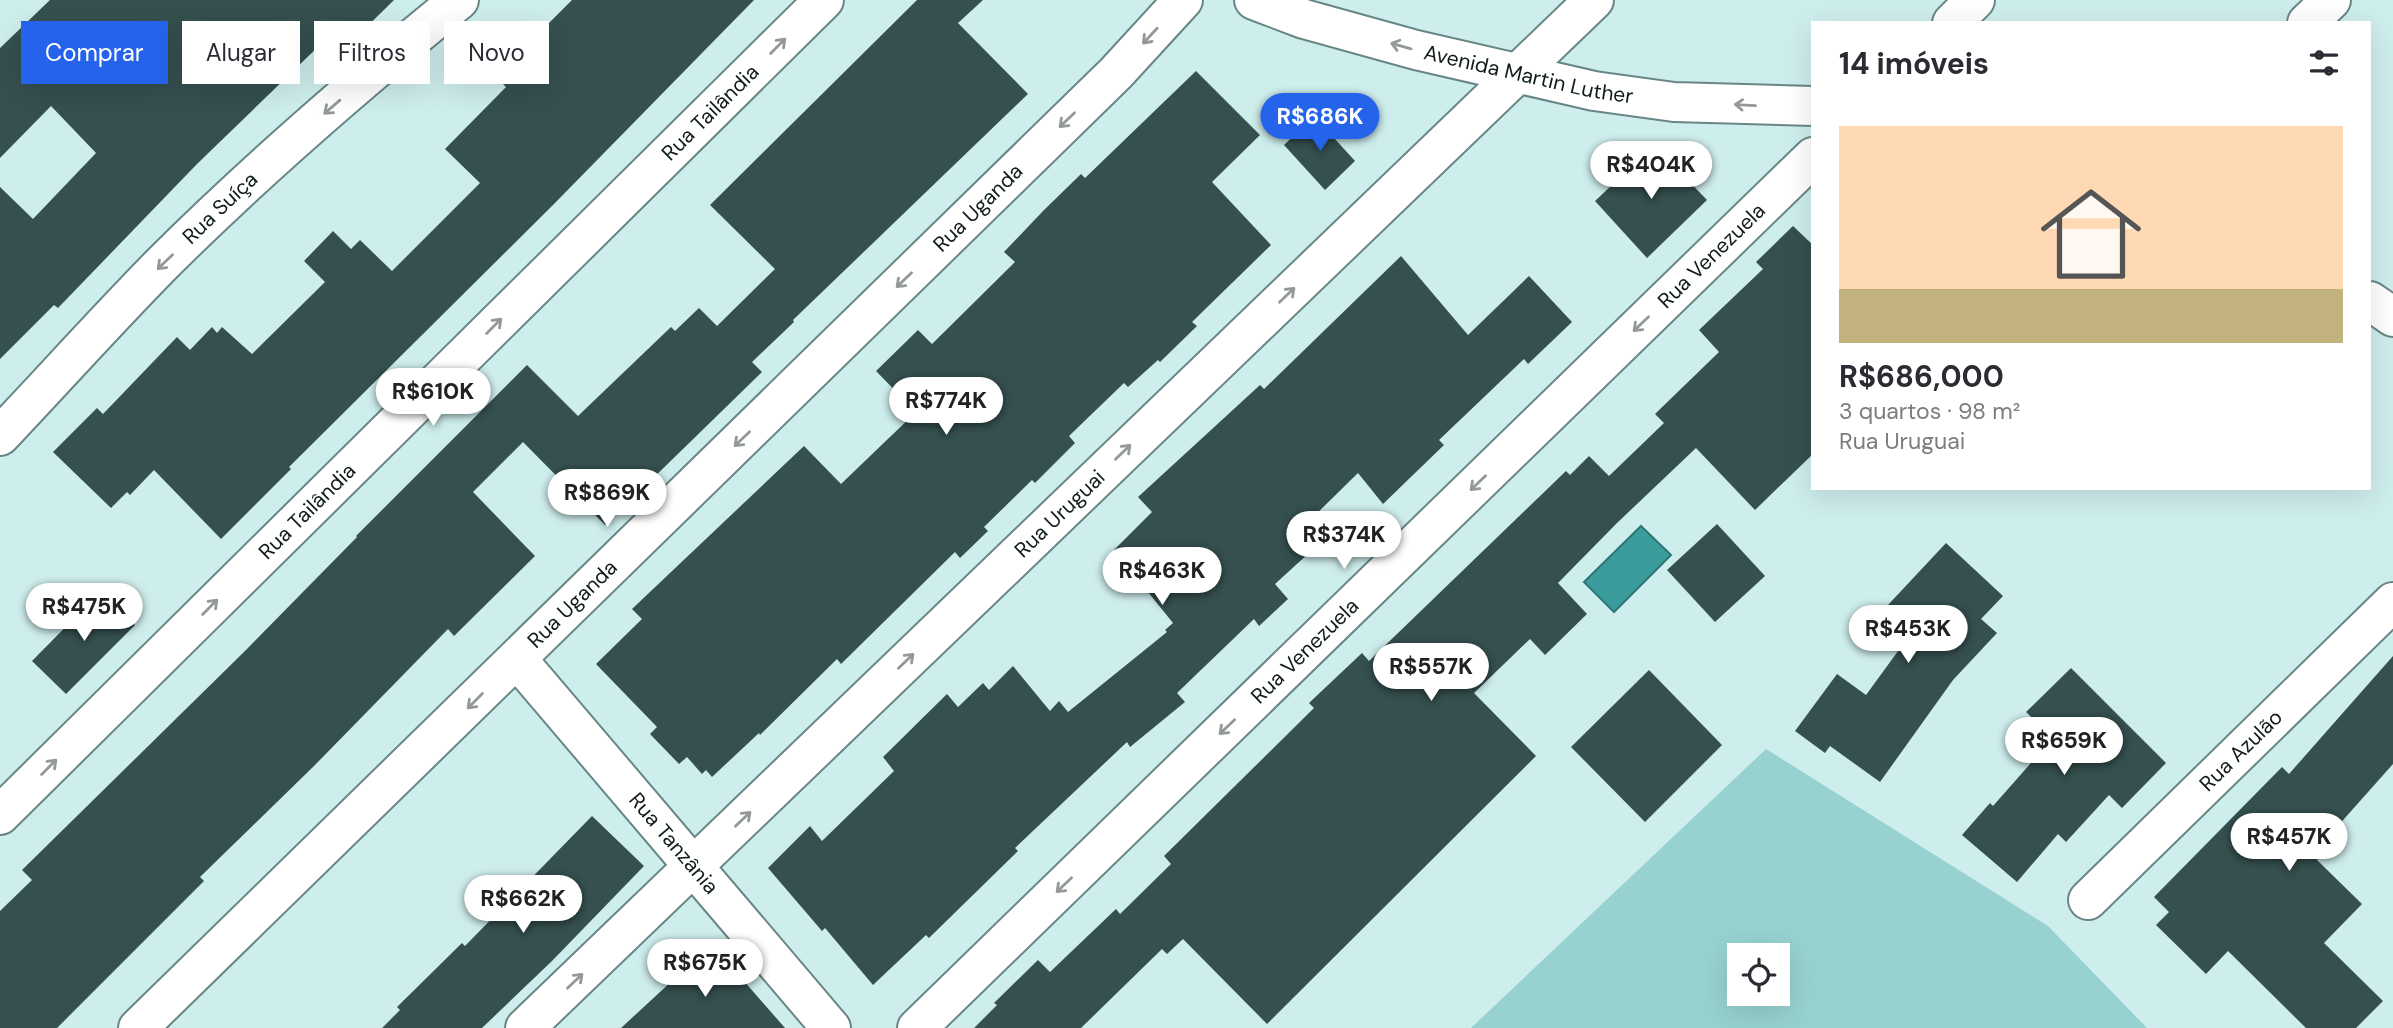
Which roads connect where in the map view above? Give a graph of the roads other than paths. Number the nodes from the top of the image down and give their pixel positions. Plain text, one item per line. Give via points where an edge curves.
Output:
1 (459, 0) edge
2 (824, 0) edge
3 (1183, 0) edge
4 (1254, 0) edge
5 (1594, 0) edge
6 (1975, 0) edge
7 (2331, 0) edge
8 (1954, 21) edge
9 (2309, 21) edge
10 (1516, 75) junction
11 (1811, 106) edge
12 (1811, 159) edge
13 (2371, 302) edge
14 (2393, 317) edge
15 (0, 436) edge
16 (2393, 602) edge
17 (517, 659) junction
18 (0, 815) edge
19 (693, 866) junction
20 (2088, 900) dead end
21 (138, 1028) edge
22 (526, 1028) edge
23 (831, 1028) edge
24 (917, 1028) edge

1 -> 15 street, Rua Suíça via 237,192 161,265
18 -> 2 street, Rua Tailândia
3 -> 17 street, Rua Uganda via 1116,73
10 -> 4 street, Avenida Martin Luther via 1304,19
5 - 10 street, Rua Uruguai
6 - 8 street
7 - 9 street
11 -> 10 street, Avenida Martin Luther via 1674,102
19 -> 10 street, Rua Uruguai
12 -> 24 street, Rua Venezuela
13 - 14 street
16 - 20 street, Rua Azulão
17 - 19 street, Rua Tanzânia
17 -> 21 street, Rua Uganda
22 -> 19 street, Rua Uruguai
19 - 23 street, Rua Tanzânia

